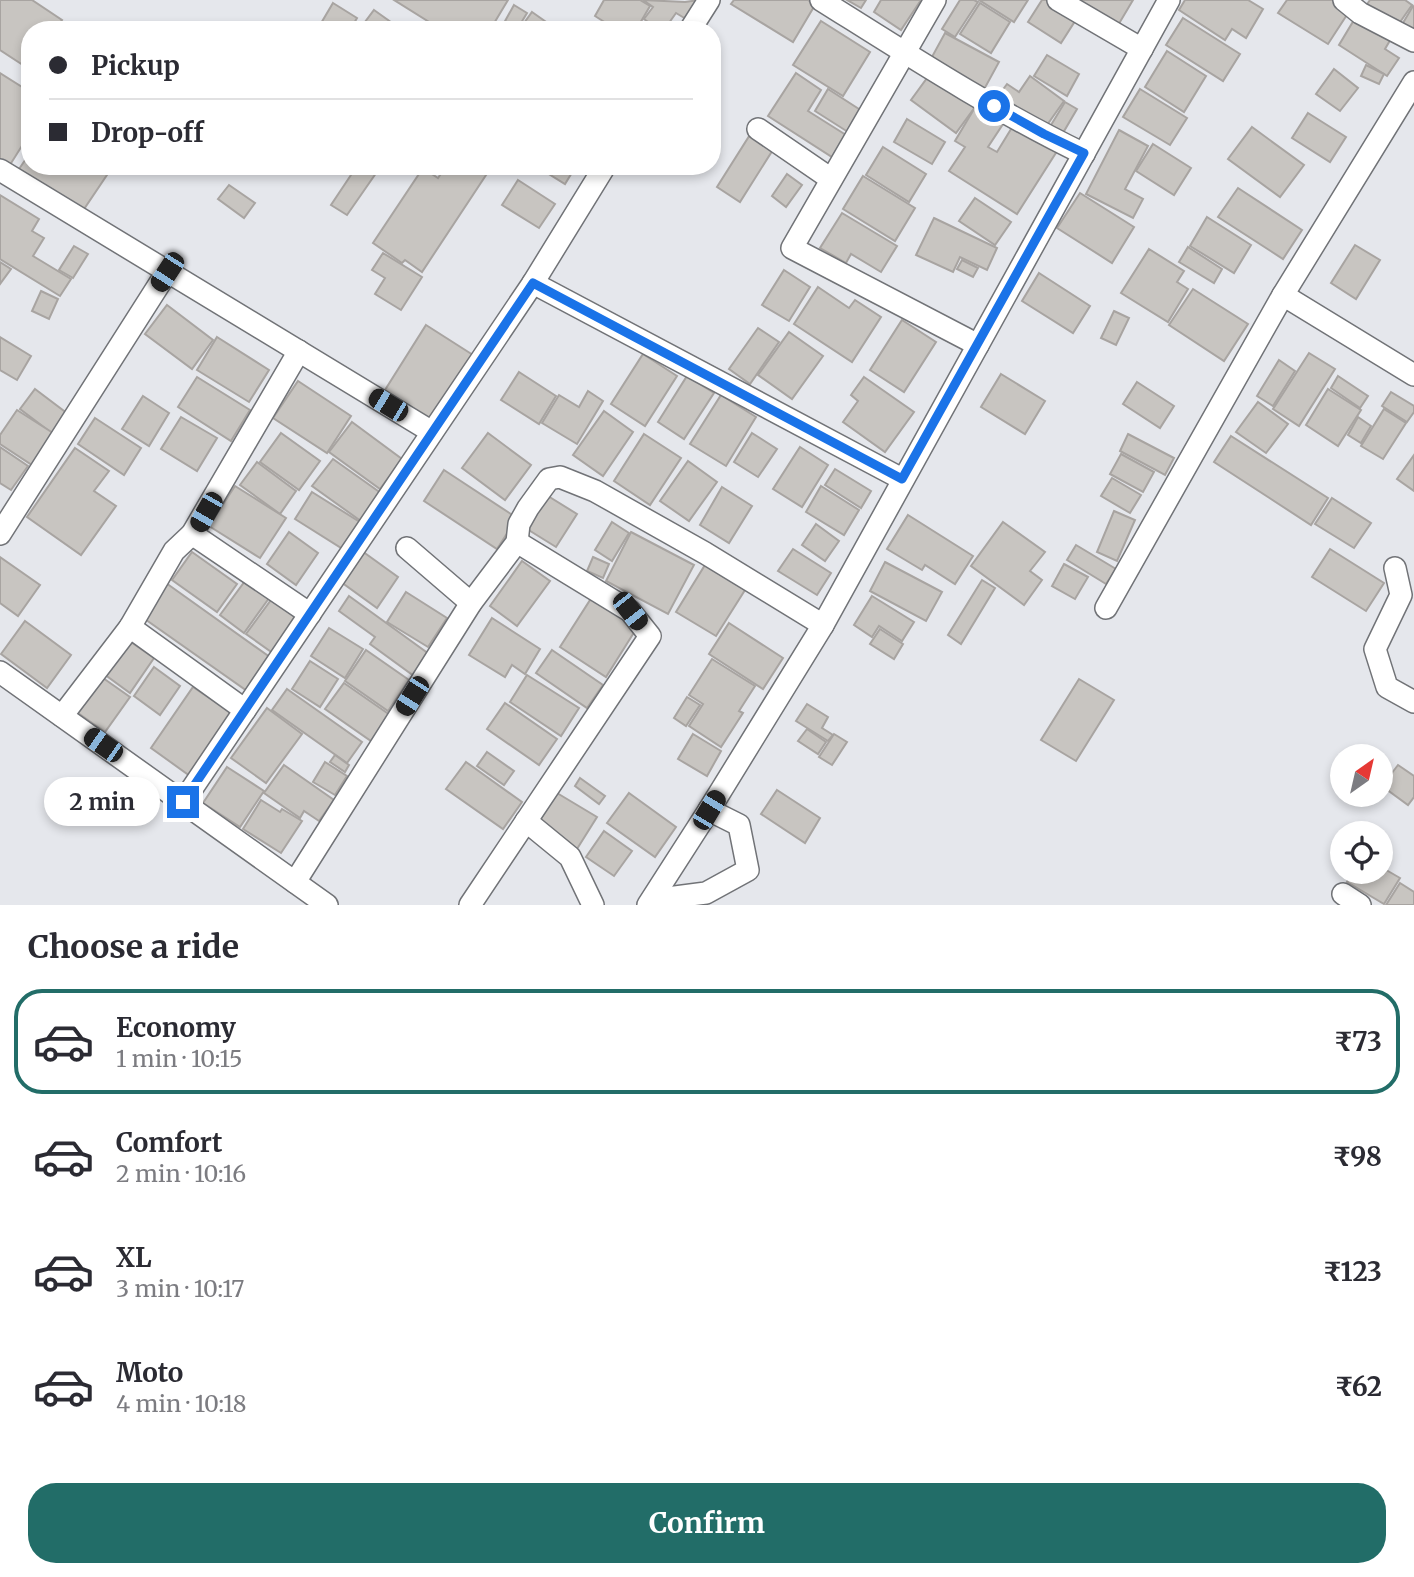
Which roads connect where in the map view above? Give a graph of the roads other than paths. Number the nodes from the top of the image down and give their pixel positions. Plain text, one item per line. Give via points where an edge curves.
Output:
1 (709, 0) edge
2 (821, 0) edge
3 (935, 0) edge
4 (1058, 0) edge
5 (1169, 0) edge
6 (1344, 0) edge
7 (696, 21) edge
8 (1414, 41) edge
9 (1142, 48) junction
10 (904, 53) junction
11 (1414, 82) edge
12 (758, 129) dead end
13 (1084, 153) junction
14 (0, 170) edge
15 (600, 175) edge
16 (831, 179) junction
17 (167, 272) junction
18 (533, 283) junction
19 (1283, 295) junction
20 (978, 345) junction
21 (299, 351) junction
22 (1414, 375) edge
23 (432, 432) junction
24 (902, 479) junction
25 (0, 534) edge
26 (192, 534) junction
27 (517, 542) junction
28 (407, 548) dead end
29 (1395, 568) dead end
30 (471, 603) junction
31 (1106, 608) dead end
32 (310, 614) junction
33 (822, 625) junction
34 (130, 627) junction
35 (0, 672) edge
36 (1414, 702) edge
37 (245, 710) junction
38 (62, 716) junction
39 (183, 802) junction
40 (709, 810) junction
41 (526, 821) junction
42 (295, 882) junction
43 (650, 903) edge
44 (327, 905) edge
45 (470, 905) edge
46 (593, 905) edge

1 - 7 street
2 - 10 street
3 - 10 street
4 - 9 street
5 - 9 street
6 - 8 street
9 - 13 street
10 - 13 street
10 - 16 street
11 - 19 street
12 - 16 street
13 - 20 street
14 - 17 street
15 - 18 street
16 - 20 street via 792,248
17 - 21 street
17 - 25 street
18 - 23 street
18 - 24 street
19 - 22 street
19 - 31 street
20 - 24 street
21 - 23 street
21 - 26 street
23 - 32 street
24 - 33 street
26 - 32 street
26 - 34 street via 174,551
27 - 30 street
27 - 33 street via 519,524 540,490 549,479 560,477 595,491 705,553
27 - 41 street via 630,611 650,636
28 - 30 street
29 - 36 street via 1401,595 1375,649 1387,687
30 - 42 street
32 - 37 street
33 - 40 street
34 - 37 street
34 - 38 street
35 - 38 street
37 - 39 street
38 - 39 street
39 - 42 street
40 - 43 street
40 - 43 street via 739,825 748,870 706,893
41 - 45 street
41 - 46 street via 570,857
42 - 44 street

